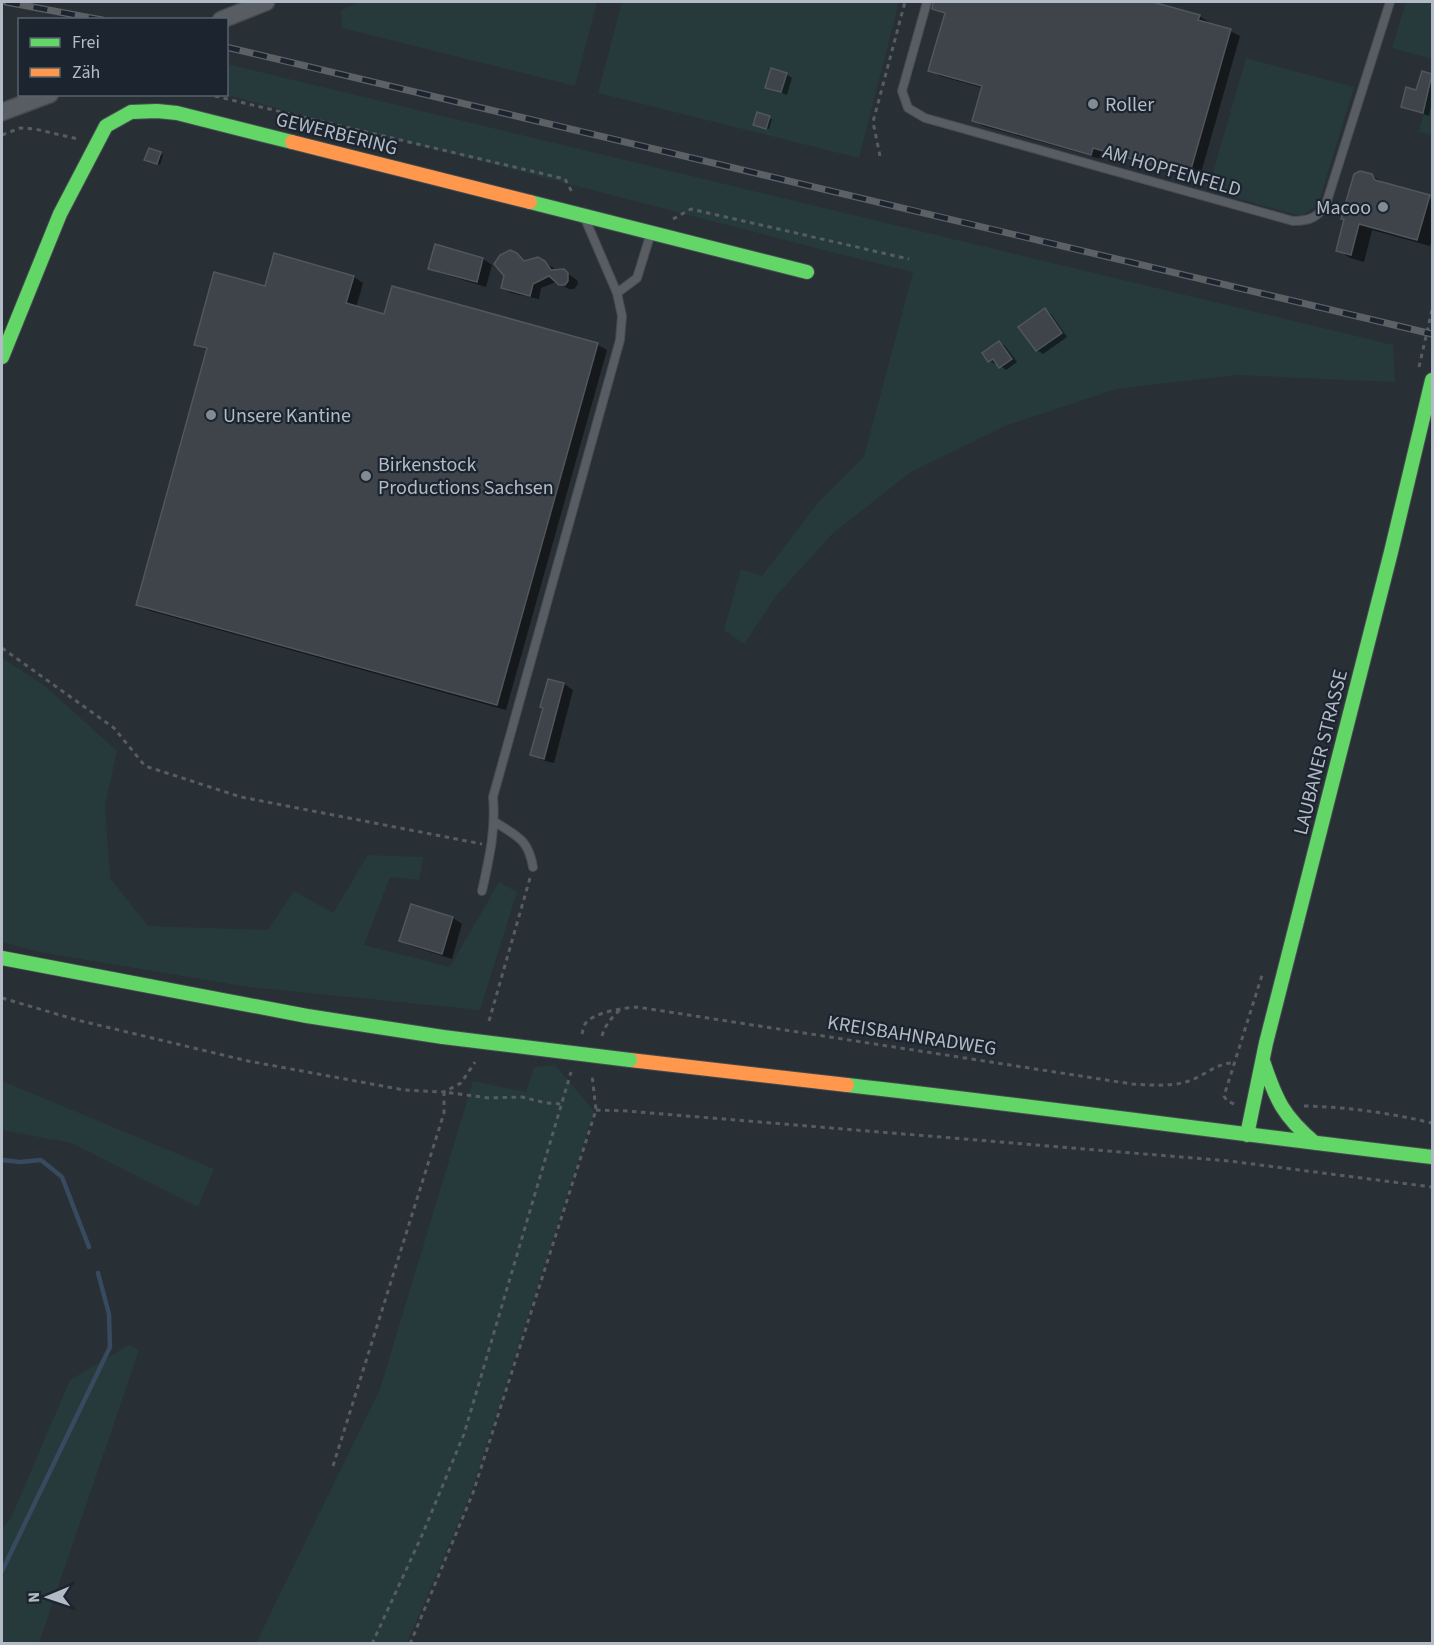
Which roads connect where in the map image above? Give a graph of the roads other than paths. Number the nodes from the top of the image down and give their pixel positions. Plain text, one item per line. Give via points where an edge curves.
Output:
1 (266, 2) edge
2 (927, 2) edge
3 (1390, 2) edge
4 (239, 6) edge
5 (224, 18) edge
6 (45, 96) edge
7 (2, 112) edge
8 (584, 215) junction
9 (651, 233) junction
10 (807, 273) dead end
11 (617, 293) junction
12 (2, 357) edge
13 (1432, 380) edge
14 (495, 822) junction
15 (533, 867) dead end
16 (482, 891) dead end
17 (2, 958) edge
18 (1263, 1060) junction
19 (1247, 1135) junction
20 (1315, 1143) junction
21 (1432, 1157) edge

1 - 4 street
2 - 3 lane, AM HOPFENFELD via 902,91 908,108 925,118 1293,221 1306,221 1323,211 1328,201
4 - 5 street
6 - 7 street
8 - 9 street, GEWERBERING
8 - 11 lane
8 - 12 street, GEWERBERING via 177,113 131,111 106,126 60,214
9 - 10 street, GEWERBERING
9 - 11 lane via 637,278
11 - 14 lane via 622,316 620,340 493,797
13 - 18 street, LAUBANER STRASSE
14 - 15 lane via 530,850
14 - 16 lane
17 - 19 street, bridge via 307,1016 443,1037
18 - 19 street, LAUBANER STRASSE
18 - 20 street via 1280,1109
19 - 20 street
20 - 21 street

